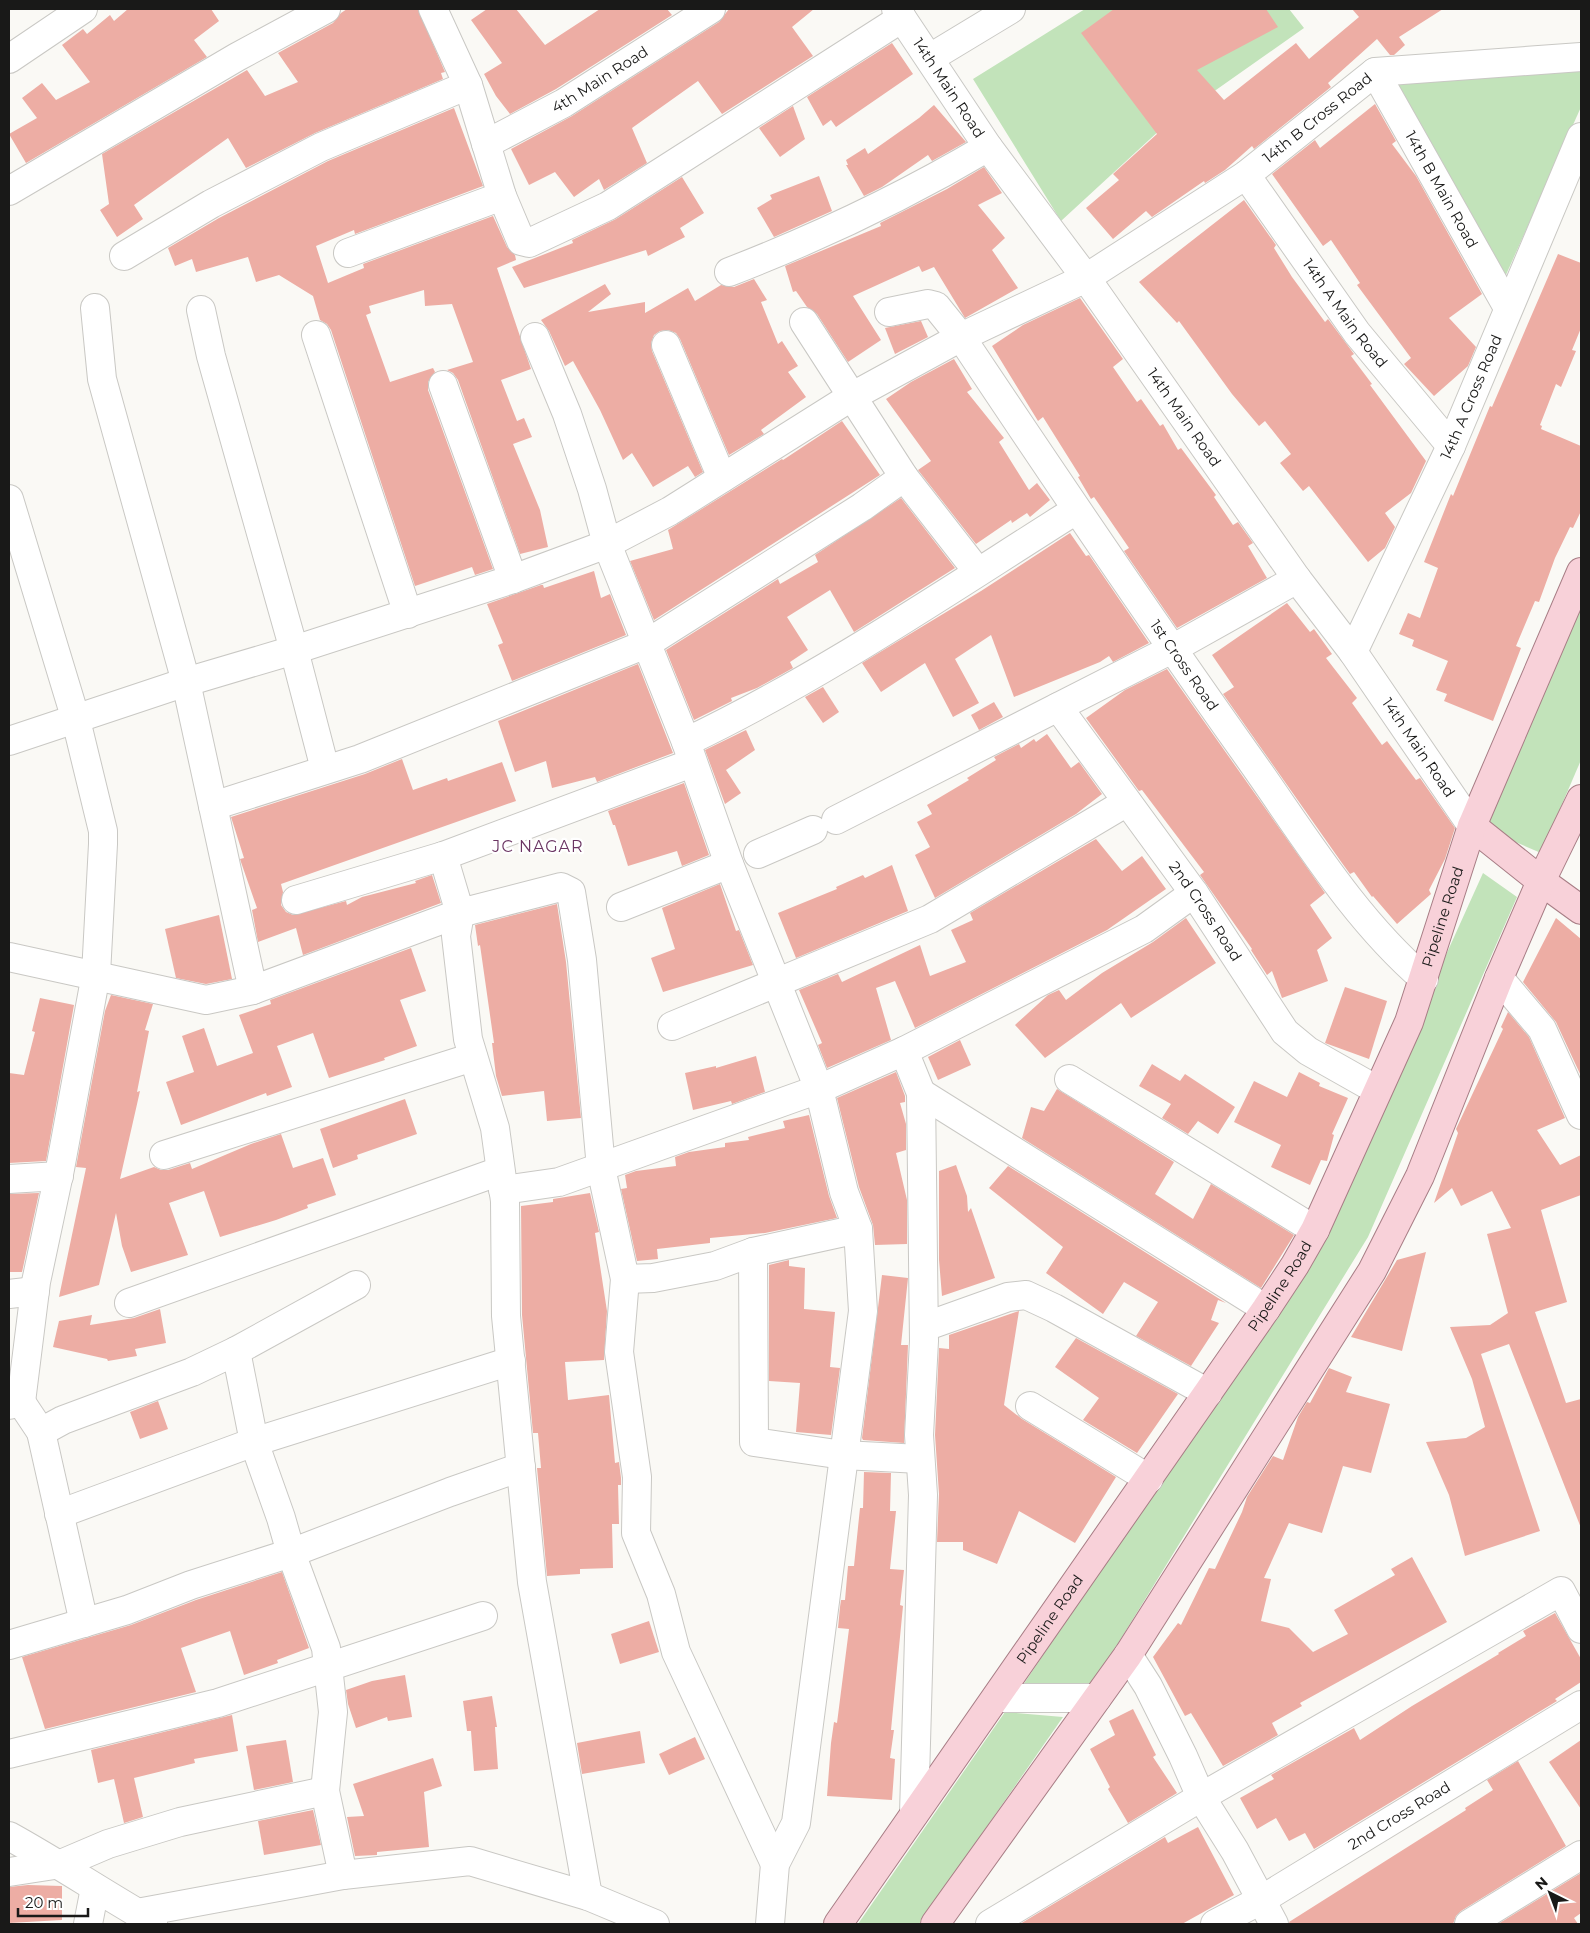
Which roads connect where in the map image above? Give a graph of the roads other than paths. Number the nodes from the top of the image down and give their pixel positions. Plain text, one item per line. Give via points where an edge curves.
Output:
1 (84, 9) edge
2 (326, 9) edge
3 (433, 9) edge
4 (711, 9) edge
5 (1011, 9) edge
6 (899, 13) edge
7 (1581, 57) edge
8 (930, 58) junction
9 (9, 59) edge
10 (1375, 72) junction
11 (468, 85) junction
12 (1581, 137) edge
13 (486, 144) junction
14 (988, 146) junction
15 (1246, 175) junction
16 (9, 191) edge
17 (502, 196) junction
18 (348, 253) dead end
19 (124, 256) dead end
20 (729, 272) dead end
21 (1086, 278) junction
22 (95, 308) dead end
23 (1508, 308) junction
24 (201, 310) dead end
25 (888, 312) dead end
26 (804, 322) dead end
27 (316, 334) dead end
28 (535, 337) dead end
29 (961, 338) junction
30 (666, 345) dead end
31 (443, 385) dead end
32 (851, 397) junction
33 (1451, 446) junction
34 (904, 477) junction
35 (722, 478) junction
36 (9, 499) edge
37 (1076, 510) junction
38 (607, 544) junction
39 (978, 572) junction
40 (1581, 572) edge
41 (513, 579) junction
42 (1297, 579) junction
43 (408, 614) junction
44 (646, 644) junction
45 (1172, 649) junction
46 (294, 650) junction
47 (1353, 652) junction
48 (186, 682) junction
49 (1058, 707) junction
50 (76, 720) junction
51 (9, 741) edge
52 (689, 752) junction
53 (325, 769) junction
54 (1581, 799) edge
55 (1128, 802) junction
56 (213, 806) junction
57 (1472, 826) junction
58 (758, 854) dead end
59 (443, 856) junction
60 (729, 864) junction
61 (1541, 881) junction
62 (1194, 893) junction
63 (296, 900) dead end
64 (621, 907) dead end
65 (1581, 910) edge
66 (460, 913) junction
67 (9, 957) edge
68 (96, 974) junction
69 (1499, 978) junction
70 (1424, 979) junction
71 (778, 981) junction
72 (253, 990) junction
73 (672, 1026) dead end
74 (904, 1051) junction
75 (473, 1057) junction
76 (1069, 1080) dead end
77 (819, 1089) junction
78 (1377, 1090) junction
79 (921, 1093) junction
80 (1581, 1115) edge
81 (164, 1155) dead end
82 (601, 1168) junction
83 (59, 1176) junction
84 (9, 1179) edge
85 (501, 1180) junction
86 (858, 1229) junction
87 (1314, 1230) junction
88 (753, 1252) junction
89 (625, 1280) junction
90 (356, 1285) dead end
91 (22, 1292) edge
92 (129, 1303) dead end
93 (1266, 1309) junction
94 (924, 1327) junction
95 (236, 1352) junction
96 (510, 1361) junction
97 (1208, 1393) junction
98 (15, 1403) edge
99 (1030, 1406) dead end
100 (41, 1432) junction
101 (254, 1442) junction
102 (843, 1455) junction
103 (920, 1459) junction
104 (521, 1467) junction
105 (1149, 1479) junction
106 (59, 1514) junction
107 (291, 1553) junction
108 (1571, 1587) edge
109 (483, 1616) dead end
110 (84, 1622) junction
111 (1581, 1629) edge
112 (9, 1645) edge
113 (1128, 1655) junction
114 (328, 1668) junction
115 (996, 1698) junction
116 (1097, 1698) junction
117 (1581, 1705) edge
118 (9, 1754) edge
119 (325, 1791) junction
120 (1201, 1797) junction
121 (914, 1814) junction
122 (9, 1836) edge
123 (1581, 1855) edge
124 (61, 1864) junction
125 (776, 1864) junction
126 (9, 1872) edge
127 (343, 1875) junction
128 (95, 1888) junction
129 (588, 1896) junction
130 (1262, 1900) junction
131 (147, 1919) edge
132 (88, 1924) edge
133 (655, 1924) edge
134 (770, 1924) edge
135 (838, 1924) edge
136 (935, 1924) edge
137 (990, 1924) edge
138 (1215, 1924) edge
139 (1274, 1924) edge
140 (1469, 1924) edge

1 - 9 street
2 - 16 street via 237,57
3 - 11 street
4 - 13 street, 4th Main Road via 564,104
5 - 8 street
6 - 8 street, 14th Main Road
6 - 17 street via 608,206 529,243 521,241
7 - 10 street, 14th B Cross Road
8 - 14 street, 14th Main Road
10 - 15 street, 14th B Cross Road
10 - 23 street, 14th B Main Road
11 - 13 street
11 - 19 street via 321,146 203,209
12 - 23 street, 14th A Cross Road
13 - 17 street
14 - 20 street via 885,205
14 - 21 street, 14th Main Road
15 - 21 street, 14th B Cross Road
15 - 33 street, 14th A Main Road via 1356,333
17 - 18 street
21 - 29 street, 14th B Cross Road
21 - 42 street, 14th Main Road
22 - 48 street via 102,379
23 - 33 street, 14th A Cross Road
24 - 46 street via 210,356
25 - 29 street, 1st Cross Road via 928,304 936,306
26 - 32 street
27 - 43 street
28 - 38 street via 567,414
29 - 32 street, 14th B Cross Road
29 - 37 street, 1st Cross Road
30 - 35 street
31 - 41 street
32 - 34 street
32 - 35 street, 14th B Cross Road
33 - 47 street, 14th A Cross Road
34 - 39 street
34 - 44 street
35 - 38 street, 14th B Cross Road via 670,511
36 - 50 street
37 - 39 street
37 - 45 street, 1st Cross Road
38 - 41 street, 14th B Cross Road
38 - 44 street
39 - 52 street via 729,722
40 - 57 main road, Pipeline Road
41 - 43 street, 14th B Cross Road
42 - 45 street
42 - 47 street, 14th Main Road
43 - 46 street, 14th B Cross Road
44 - 52 street
44 - 53 street via 360,759
45 - 49 street
45 - 70 street, 1st Cross Road via 1370,927 1394,954
46 - 48 street, 14th B Cross Road
46 - 53 street
47 - 57 street, 14th Main Road
48 - 50 street, 14th B Cross Road
48 - 56 street
49 - 55 street, 2nd Cross Road
49 - 58 street via 824,825
50 - 51 street, 14th B Cross Road
50 - 68 street via 103,830
52 - 59 street
52 - 60 street
53 - 56 street
54 - 61 main road
55 - 62 street, 2nd Cross Road
55 - 71 street via 930,919
56 - 72 street
57 - 61 main road
57 - 70 main road, Pipeline Road
59 - 63 street
59 - 66 street
60 - 64 street
60 - 71 street
61 - 65 main road
61 - 69 main road
62 - 74 street via 1144,929
62 - 78 street, 2nd Cross Road via 1289,1036 1344,1073
66 - 72 street
66 - 75 street via 456,936
66 - 82 street via 565,887 571,892 582,960
67 - 68 street
68 - 72 street via 206,1000
68 - 83 street
69 - 80 street via 1542,1029
69 - 113 main road via 1420,1176 1382,1254
70 - 78 main road, Pipeline Road via 1409,1022
71 - 73 street
71 - 77 street
74 - 77 street
74 - 79 street
75 - 81 street
75 - 85 street via 495,1128
76 - 87 street
77 - 82 street
77 - 86 street via 844,1192
78 - 87 main road, Pipeline Road
79 - 93 street
79 - 94 street
82 - 85 street via 559,1182
82 - 89 street
83 - 84 street
83 - 91 street
85 - 92 street
85 - 96 street via 505,1201 506,1316
86 - 88 street
86 - 102 street via 863,1311
87 - 93 main road, Pipeline Road
88 - 89 street via 715,1266
88 - 102 street via 754,1442
89 - 125 street via 619,1352 637,1478 636,1533 661,1594 676,1652
90 - 95 street
91 - 98 street
93 - 97 main road, Pipeline Road
94 - 97 street via 1008,1297 1026,1295
94 - 103 street
95 - 100 street via 192,1372 63,1420
95 - 101 street
96 - 101 street
96 - 104 street
97 - 105 main road, Pipeline Road
98 - 100 street
99 - 105 street
100 - 106 street
101 - 106 street
101 - 107 street
102 - 103 street
102 - 125 street via 796,1823
103 - 121 street via 923,1495
104 - 107 street
104 - 129 street via 532,1582
105 - 115 main road, Pipeline Road
106 - 110 street
107 - 110 street
107 - 114 street via 326,1648
108 - 111 street
108 - 120 street
109 - 114 street
110 - 112 street
113 - 116 main road
113 - 120 street via 1148,1686
114 - 118 street via 218,1703
114 - 119 street via 333,1712
115 - 116 street
115 - 121 main road, Pipeline Road
116 - 136 main road
117 - 130 street, 2nd Cross Road
119 - 124 street via 180,1822 108,1844
119 - 127 street
120 - 130 street
120 - 137 street
121 - 135 main road, Pipeline Road
122 - 124 street
123 - 140 street
124 - 126 street
124 - 128 street
125 - 134 street
127 - 129 street via 470,1861
127 - 131 street
128 - 131 street
128 - 132 street
129 - 133 street
130 - 138 street, 2nd Cross Road
130 - 139 street

